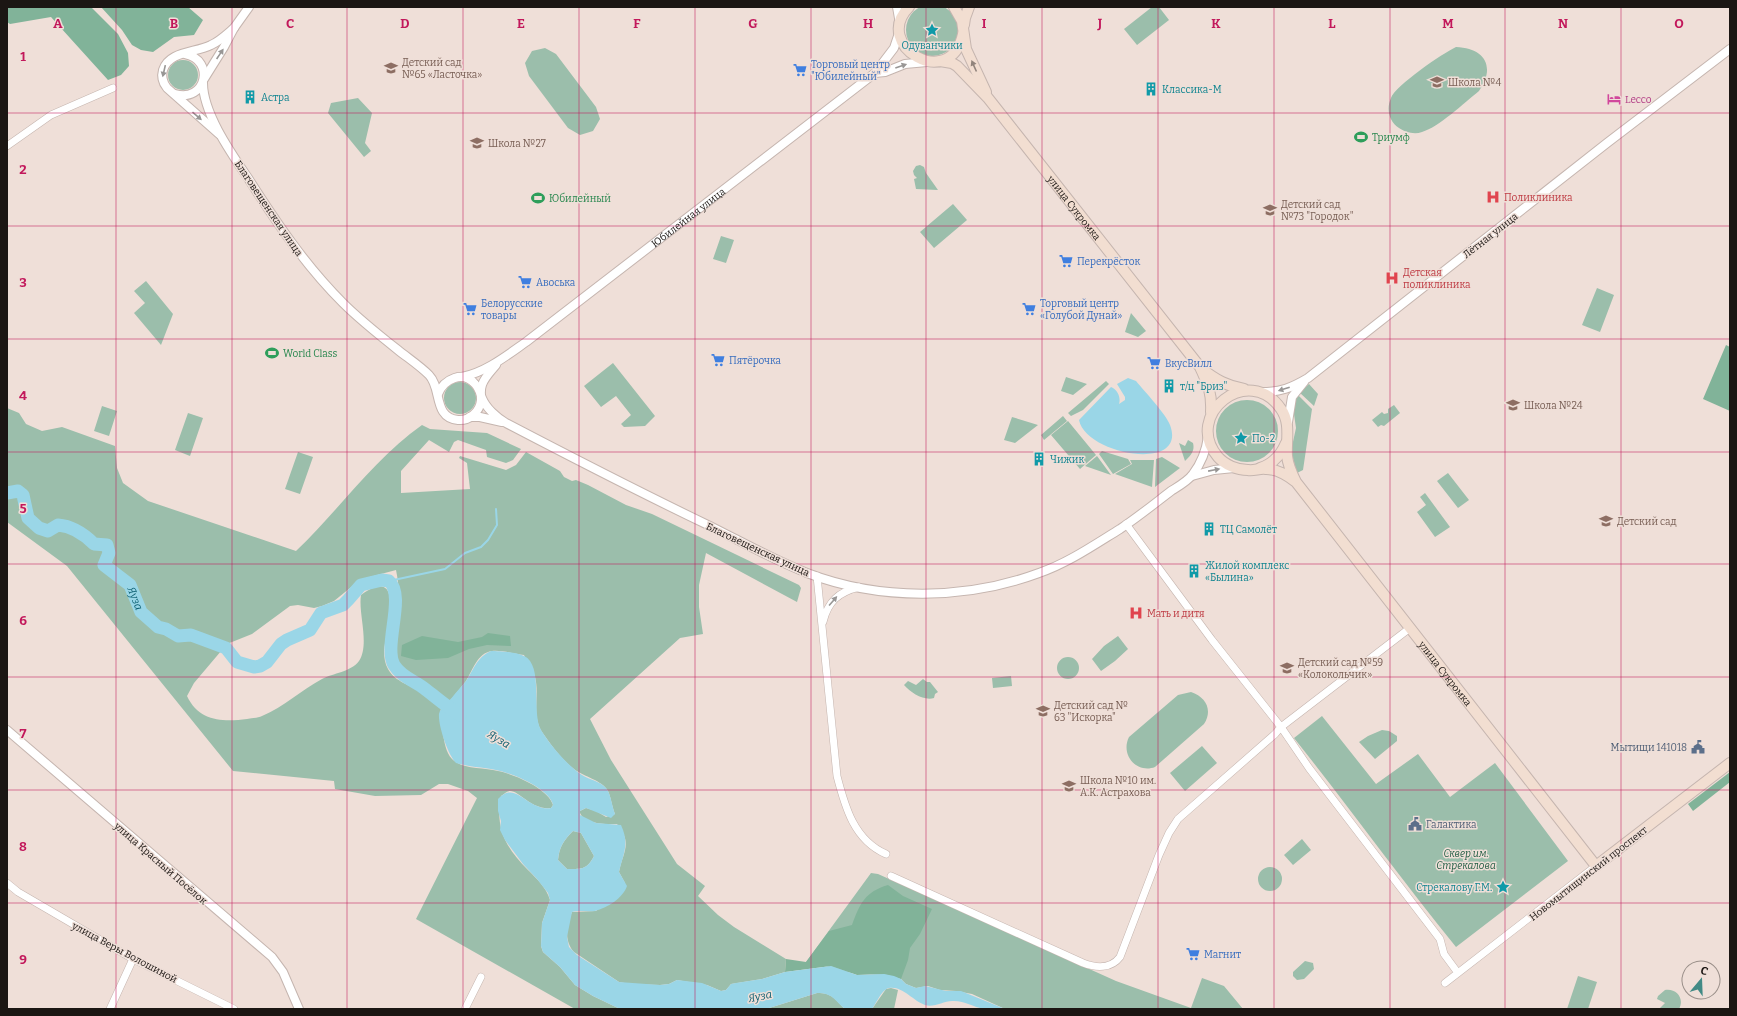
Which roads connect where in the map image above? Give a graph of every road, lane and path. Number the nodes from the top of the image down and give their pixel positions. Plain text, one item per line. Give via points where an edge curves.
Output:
1 (249, 7) edge
2 (897, 7) edge
3 (909, 7) edge
4 (954, 7) edge
5 (969, 7) edge
6 (234, 28) junction
7 (900, 29) junction
8 (963, 30) junction
9 (1730, 49) edge
10 (184, 54) junction
11 (940, 60) junction
12 (928, 61) junction
13 (875, 73) junction
14 (204, 81) junction
15 (114, 88) dead end
16 (175, 94) junction
17 (988, 98) junction
18 (221, 136) junction
19 (7, 146) edge
20 (500, 360) junction
21 (1200, 367) junction
22 (428, 374) junction
23 (458, 377) junction
24 (1308, 378) junction
25 (1253, 391) junction
26 (438, 394) junction
27 (481, 395) junction
28 (1211, 414) junction
29 (470, 417) junction
30 (506, 423) junction
31 (1288, 429) junction
32 (1208, 434) junction
33 (1236, 468) junction
34 (1256, 470) junction
35 (1192, 476) junction
36 (1296, 482) junction
37 (1126, 524) junction
38 (817, 576) junction
39 (860, 587) junction
40 (1410, 628) junction
41 (822, 630) junction
42 (1281, 727) junction
43 (7, 730) edge
44 (1730, 763) edge
45 (886, 854) dead end
46 (1596, 866) junction
47 (891, 876) dead end
48 (7, 883) edge
49 (133, 959) junction
50 (1458, 973) junction
51 (481, 977) dead end
52 (1445, 983) dead end
53 (110, 1009) edge
54 (234, 1009) edge
55 (299, 1009) edge
56 (465, 1009) edge

1 - 6 street
2 - 7 street
3 - 7 main road
4 - 8 main road via 960,15
5 - 8 main road
6 - 10 street via 215,43
14 -> 6 street
7 - 12 main road via 903,44 911,54
7 - 13 street, Юбилейная улица via 894,48
8 - 11 main road via 962,40 956,51
17 -> 8 main road via 966,49
9 - 24 street, Лётная улица
10 - 14 street via 199,62 203,69
10 -> 16 street via 172,58 163,72 165,84
11 - 12 main road
11 - 17 main road, улица Сукромка via 957,66
13 -> 12 street, Юбилейная улица via 905,64
13 - 20 street, Юбилейная улица
14 - 16 street via 198,90 190,95
14 - 18 street via 206,102
15 - 19 street via 51,115
16 -> 18 street
17 - 21 main road, улица Сукромка
18 - 22 street, Благовещенская улица via 289,240 326,284 368,325
20 - 23 street, Юбилейная улица via 480,372
20 - 27 street, Юбилейная улица via 483,383
21 - 25 main road, улица Сукромка via 1219,382
21 - 28 main road, улица Сукромка via 1210,389
22 - 23 street via 439,378
22 - 26 street
23 - 26 street via 444,384
23 - 27 street via 475,383
24 -> 25 street via 1286,390
24 - 31 street via 1292,397
25 - 28 main road via 1231,394 1224,398
25 - 31 main road via 1269,396 1276,402 1282,410
26 - 29 street via 440,408 447,416 458,420
27 - 29 street via 479,408
27 - 30 street via 492,411
28 - 32 main road
29 - 30 street
30 - 38 street, Благовещенская улица via 634,490
31 - 34 main road via 1286,443 1279,456
31 - 36 main road via 1287,456
32 - 33 main road via 1219,458
32 - 35 street via 1204,454
33 - 34 main road
35 -> 33 street
34 - 36 main road via 1275,470
35 - 37 street, Благовещенская улица
36 - 40 main road, улица Сукромка
37 - 39 street, Благовещенская улица via 1051,568 990,588 916,594
37 - 42 street via 1212,640
38 - 39 street, Благовещенская улица
38 - 41 street
41 -> 39 street via 826,612 834,598
40 - 42 street
40 - 46 main road, улица Сукромка
41 - 45 street via 834,760 841,794 851,820 862,837 876,850
42 - 47 street via 1177,821 1159,855 1120,956 1109,965 1098,967 1083,963
42 - 50 street via 1309,768 1440,939 1444,954
43 - 55 street, улица Красный Посёлок via 272,957 283,972
44 - 46 main road, Новомытищинский проспект
46 - 50 street, Новомытищинский проспект
48 - 49 street, улица Веры Волошиной via 18,892
49 - 53 street
49 - 54 street, улица Веры Волошиной
50 - 52 street, Новомытищинский проспект
51 - 56 street

